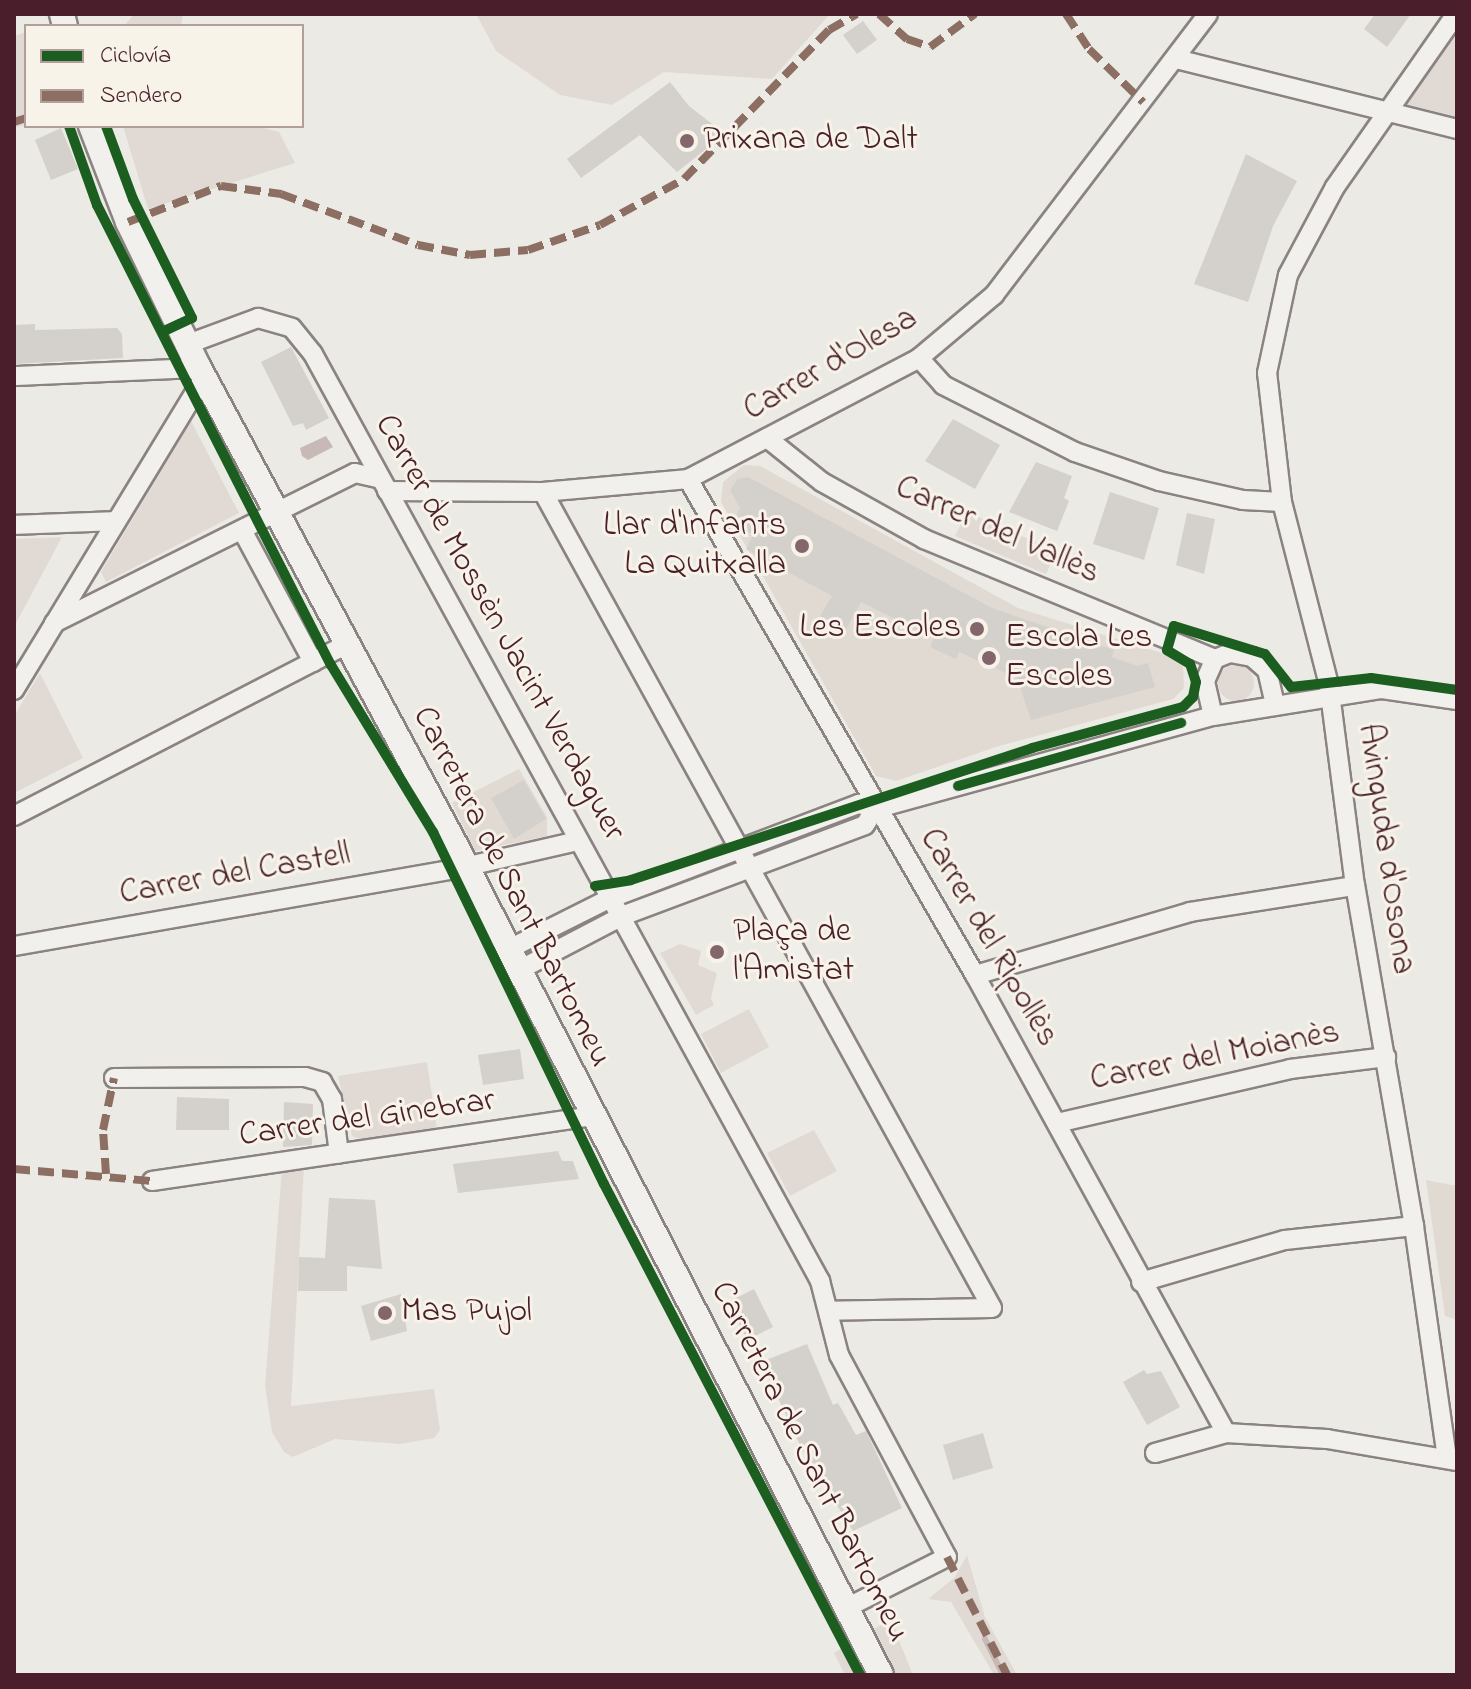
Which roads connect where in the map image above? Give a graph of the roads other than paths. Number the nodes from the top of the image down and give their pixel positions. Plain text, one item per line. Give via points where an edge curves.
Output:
1 (1208, 14) edge
2 (1456, 14) edge
3 (1176, 59) junction
4 (1386, 111) junction
5 (92, 128) edge
6 (1457, 129) edge
7 (188, 344) junction
8 (919, 358) junction
9 (201, 372) junction
10 (14, 376) edge
11 (767, 438) junction
12 (688, 479) junction
13 (383, 485) junction
14 (543, 492) junction
15 (1282, 502) junction
16 (275, 512) junction
17 (116, 521) junction
18 (14, 525) edge
19 (242, 530) junction
20 (54, 623) junction
21 (345, 645) junction
22 (1215, 659) junction
23 (23, 661) edge
24 (313, 662) junction
25 (14, 690) edge
26 (1331, 698) junction
27 (1457, 700) edge
28 (1275, 706) junction
29 (1213, 716) junction
30 (875, 809) junction
31 (14, 816) edge
32 (578, 841) junction
33 (737, 848) junction
34 (466, 867) junction
35 (749, 868) junction
36 (1355, 886) junction
37 (611, 898) junction
38 (622, 916) junction
39 (14, 946) edge
40 (512, 961) junction
41 (975, 975) junction
42 (1386, 1057) junction
43 (114, 1078) dead end
44 (590, 1116) junction
45 (1057, 1123) junction
46 (339, 1154) junction
47 (152, 1181) dead end
48 (1414, 1226) junction
49 (1141, 1282) junction
50 (828, 1311) junction
51 (1226, 1433) junction
52 (1155, 1453) dead end
53 (1452, 1460) edge
54 (846, 1608) junction
55 (881, 1675) edge

1 - 3 street, Carrer d'Olesa
2 - 4 street, Avinguda d'Osona
3 - 4 street
3 - 8 street, Carrer d'Olesa via 994,295
4 - 6 street
4 - 15 street, Avinguda d'Osona via 1335,187 1288,275 1267,373
5 - 7 street, Carretera de Sant Bartomeu via 128,222
7 - 9 street, Carretera de Sant Bartomeu
7 - 13 street, Carrer de Mossèn Jacint Verdaguer via 258,318 292,328 313,354
8 - 11 street, Carrer d'Olesa
8 - 15 street via 943,385 1075,452 1159,481 1243,500
9 - 10 street
9 - 16 street, Carretera de Sant Bartomeu
9 - 17 street
11 - 12 street, Carrer d'Olesa
11 - 22 street, Carrer del Vallès via 822,482 924,539
12 - 14 street, Carrer d'Olesa
12 - 30 street, Carrer del Ripollès
13 - 14 street, Carrer d'Olesa
13 - 16 street, Carrer d'Olesa via 355,473
13 - 32 street, Carrer de Mossèn Jacint Verdaguer
14 - 33 street
15 - 26 street, Avinguda d'Osona
16 - 19 street, Carrer d'Olesa
16 - 21 street, Carretera de Sant Bartomeu
17 - 18 street
17 - 20 street
19 - 20 street, Carrer d'Olesa
19 - 24 street
20 - 23 street
21 - 24 street
21 - 34 street, Carretera de Sant Bartomeu
22 - 28 street via 1241,653 1262,663
22 - 29 street via 1205,681
23 - 25 street
24 - 31 street
26 - 27 street via 1382,689
26 - 28 street
26 - 36 street, Avinguda d'Osona
28 - 29 street
29 - 30 street
30 - 33 street via 859,804
30 - 35 street via 865,825
30 - 41 street, Carrer del Ripollès
32 - 34 street
32 - 37 street, Carrer de Mossèn Jacint Verdaguer
33 - 35 street
33 - 37 street
34 - 39 street, Carrer del Castell
34 - 40 street, Carretera de Sant Bartomeu
35 - 38 street
35 - 50 street via 992,1308
36 - 41 street via 1190,912
36 - 42 street, Avinguda d'Osona
37 - 38 street, Carrer de Mossèn Jacint Verdaguer
37 - 40 street
38 - 40 street
38 - 50 street, Carrer de Mossèn Jacint Verdaguer via 820,1281
40 - 44 street, Carretera de Sant Bartomeu
41 - 45 street, Carrer del Ripollès
42 - 45 street, Carrer del Moianès via 1290,1069
42 - 48 street, Avinguda d'Osona
43 - 46 street via 305,1077 322,1082 332,1099
44 - 46 street, Carrer del Ginebrar
44 - 54 street, Carretera de Sant Bartomeu
45 - 49 street, Carrer del Ripollès
46 - 47 street, Carrer del Ginebrar
48 - 49 street via 1285,1240
48 - 53 street, Avinguda d'Osona
49 - 51 street, Carrer del Ripollès
50 - 54 street, Carrer de Mossèn Jacint Verdaguer via 839,1355 947,1557
51 - 52 street
51 - 53 street via 1327,1439
54 - 55 street, Carretera de Sant Bartomeu

